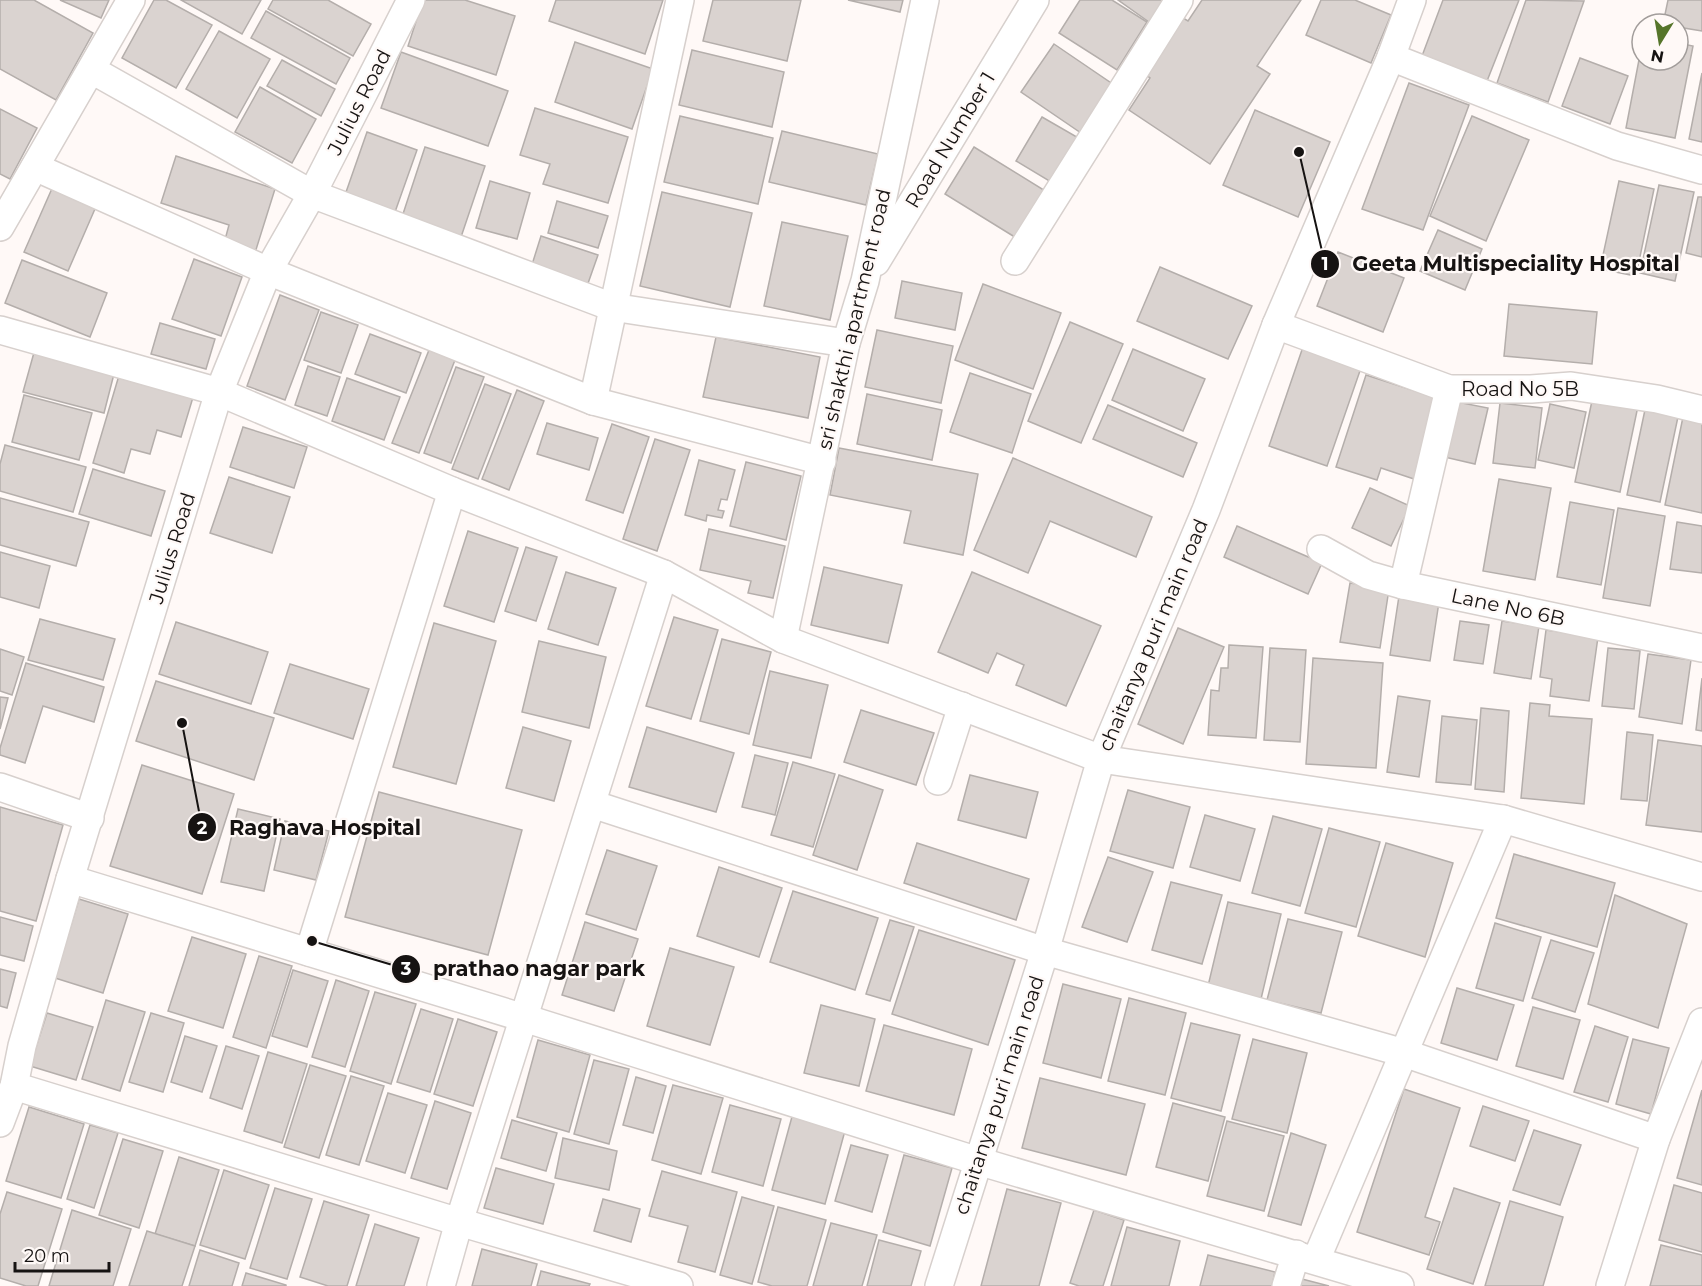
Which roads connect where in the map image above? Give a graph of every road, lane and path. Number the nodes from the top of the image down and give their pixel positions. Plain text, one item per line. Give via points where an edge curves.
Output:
1 (131, 0) edge
2 (411, 0) edge
3 (680, 0) edge
4 (925, 0) edge
5 (1035, 0) edge
6 (1179, 0) edge
7 (1406, 2) edge
8 (1391, 57) junction
9 (92, 70) junction
10 (35, 167) junction
11 (1702, 170) edge
12 (312, 194) junction
13 (0, 227) edge
14 (1016, 261) dead end
15 (268, 271) junction
16 (865, 281) junction
17 (612, 307) junction
18 (1276, 325) junction
19 (0, 330) edge
20 (846, 343) junction
21 (1449, 389) junction
22 (219, 392) junction
23 (593, 401) junction
24 (1702, 410) edge
25 (822, 461) junction
26 (452, 491) junction
27 (1321, 549) dead end
28 (664, 574) junction
29 (1403, 585) junction
30 (783, 639) junction
31 (1702, 648) edge
32 (962, 706) junction
33 (1101, 759) junction
34 (938, 781) dead end
35 (0, 787) edge
36 (592, 804) junction
37 (90, 818) junction
38 (1503, 819) junction
39 (1702, 877) edge
40 (70, 879) junction
41 (1045, 951) junction
42 (309, 952) junction
43 (524, 1018) junction
44 (1702, 1022) edge
45 (11, 1043) edge
46 (1404, 1053) junction
47 (14, 1086) junction
48 (0, 1123) edge
49 (1656, 1138) junction
50 (978, 1161) junction
51 (459, 1222) junction
52 (1306, 1257) junction
53 (441, 1286) edge
54 (680, 1286) edge
55 (939, 1286) edge
56 (1286, 1286) edge
57 (1400, 1286) edge
58 (1610, 1286) edge

1 - 9 street
2 - 12 street, Julius Road
3 - 17 street
4 - 16 street, sri shakthi apartment road
5 - 16 street, Road Number 1
6 - 14 street
7 - 8 street, chaitanya puri main road
8 - 11 street via 1617,146
8 - 18 street, chaitanya puri main road
9 - 10 street
9 - 12 street
10 - 13 street
10 - 15 street
12 - 15 street, Julius Road
12 - 17 street
15 - 22 street, Julius Road
15 - 23 street
16 - 20 street, sri shakthi apartment road
17 - 20 street
17 - 23 street
18 - 21 street, Road No 5B
18 - 33 street, chaitanya puri main road via 1206,510
19 - 22 street
20 - 25 street, sri shakthi apartment road
21 - 24 street, Road No 5B via 1571,386
21 - 29 street
22 - 26 street
22 - 37 street, Julius Road
23 - 25 street
25 - 30 street, sri shakthi apartment road
26 - 28 street
26 - 42 street
27 - 29 street, Lane No 6B via 1368,575
28 - 30 street
28 - 36 street
29 - 31 street, Lane No 6B
30 - 32 street
32 - 33 street
32 - 34 street
33 - 38 street
33 - 41 street, chaitanya puri main road
35 - 37 street
36 - 41 street
36 - 43 street
37 - 40 street, Julius Road
38 - 39 street
38 - 46 street
40 - 42 street
40 - 45 street, Julius Road
41 - 46 street
41 - 50 street, chaitanya puri main road
42 - 43 street
43 - 50 street
43 - 51 street
44 - 49 street
45 - 47 street, Julius Road
46 - 49 street
46 - 52 street
47 - 48 street, Julius Road
47 - 51 street
49 - 58 street
50 - 52 street
50 - 55 street, chaitanya puri main road
51 - 53 street
51 - 54 street
52 - 56 street
52 - 57 street

